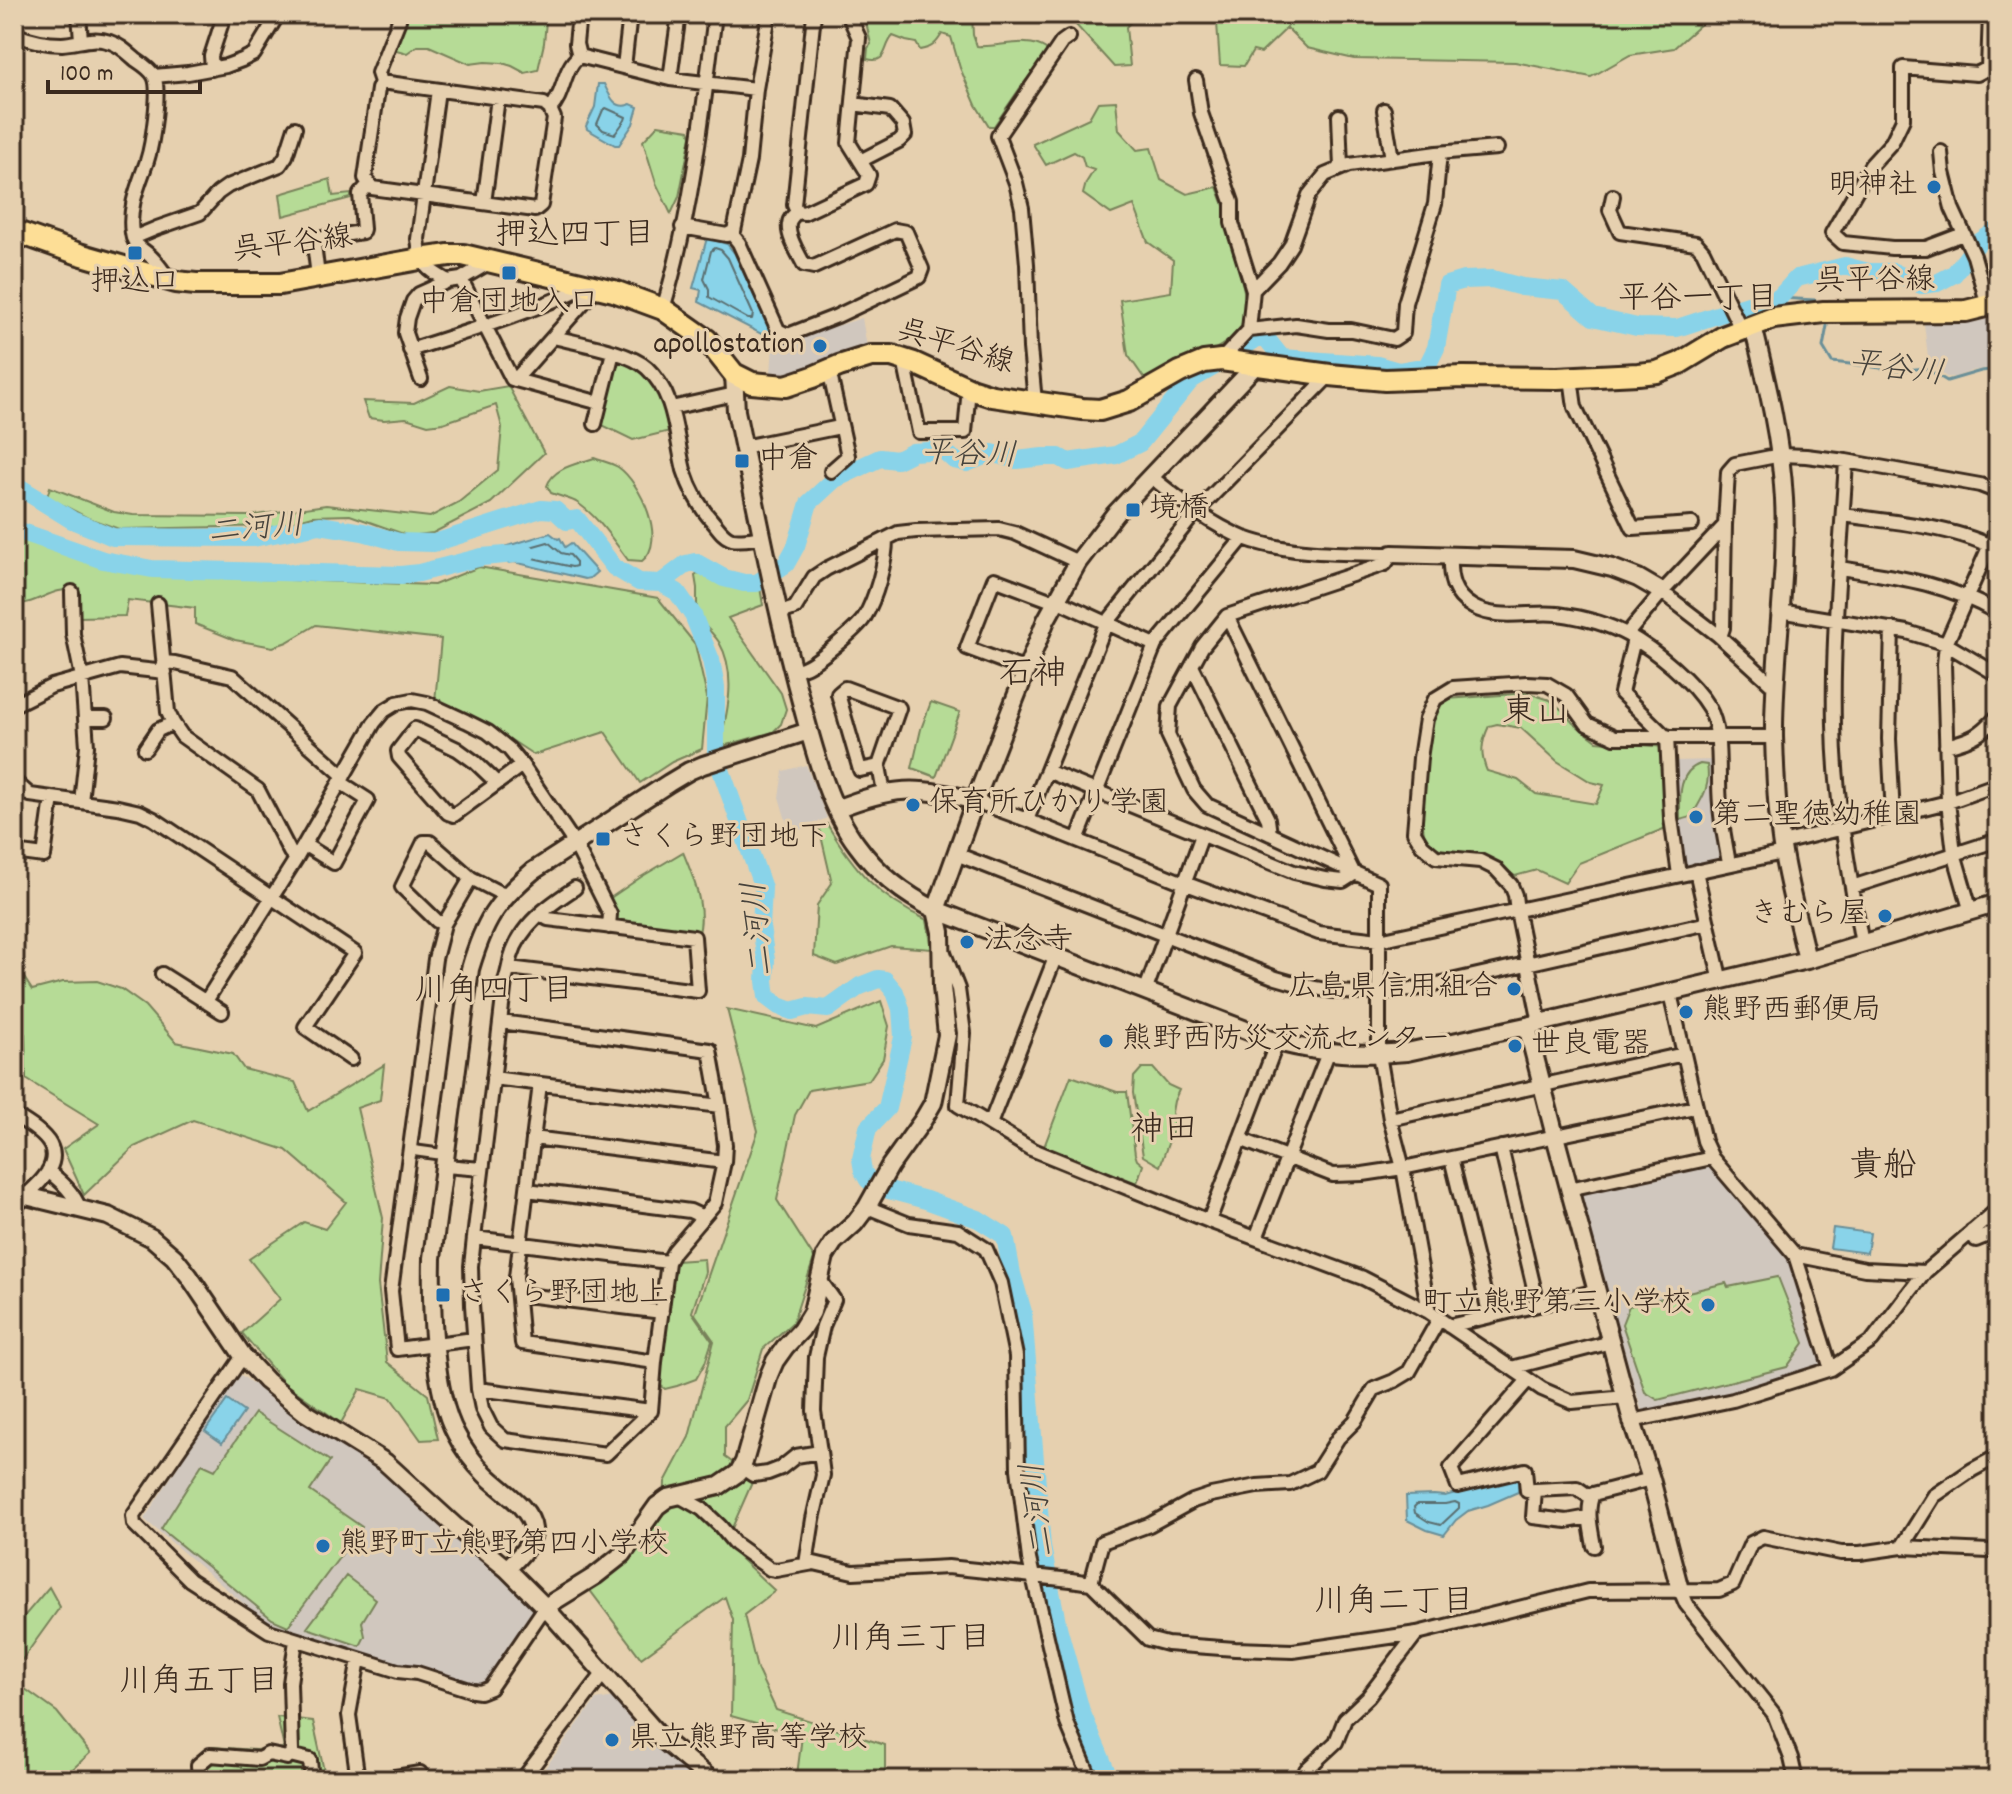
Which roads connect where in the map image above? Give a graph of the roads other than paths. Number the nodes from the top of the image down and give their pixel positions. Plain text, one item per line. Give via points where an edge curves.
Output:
1 (79, 14) edge
2 (280, 14) edge
3 (398, 14) edge
4 (579, 14) edge
5 (630, 14) edge
6 (679, 14) edge
7 (715, 14) edge
8 (769, 14) edge
9 (814, 14) edge
10 (848, 14) edge
11 (1990, 14) edge
12 (222, 22) dead end
13 (14, 34) edge
14 (1069, 37) dead end
15 (81, 40) junction
16 (579, 56) junction
17 (624, 67) junction
18 (212, 69) junction
19 (154, 76) junction
20 (670, 79) junction
21 (1196, 80) dead end
22 (381, 82) junction
23 (707, 83) junction
24 (756, 89) junction
25 (438, 90) junction
26 (498, 98) junction
27 (853, 104) junction
28 (550, 109) junction
29 (1384, 110) dead end
30 (1339, 116) dead end
31 (295, 128) dead end
32 (1497, 148) dead end
33 (1941, 152) dead end
34 (1440, 153) junction
35 (1392, 159) junction
36 (860, 161) junction
37 (1341, 168) junction
38 (369, 184) junction
39 (423, 194) junction
40 (1613, 196) dead end
41 (484, 203) junction
42 (797, 212) junction
43 (682, 227) junction
44 (14, 231) edge
45 (731, 233) junction
46 (133, 238) junction
47 (1969, 245) junction
48 (420, 259) junction
49 (489, 260) junction
50 (318, 276) junction
51 (169, 279) junction
52 (455, 280) junction
53 (593, 285) junction
54 (1253, 290) junction
55 (1993, 304) edge
56 (663, 309) junction
57 (1743, 324) junction
58 (484, 326) junction
59 (1249, 330) junction
60 (554, 337) junction
61 (410, 350) junction
62 (613, 352) junction
63 (904, 360) junction
64 (1221, 360) junction
65 (1255, 366) junction
66 (829, 370) junction
67 (1330, 375) junction
68 (1571, 378) junction
69 (421, 379) dead end
70 (515, 380) junction
71 (734, 384) junction
72 (969, 388) junction
73 (1035, 402) junction
74 (600, 403) junction
75 (671, 408) junction
76 (595, 424) dead end
77 (840, 427) junction
78 (743, 447) junction
79 (1781, 455) junction
80 (1846, 461) junction
81 (831, 471) dead end
82 (1150, 476) junction
83 (1998, 492) edge
84 (1196, 512) junction
85 (1843, 515) junction
86 (1692, 524) dead end
87 (1725, 525) junction
88 (1998, 527) edge
89 (762, 537) junction
90 (1243, 538) junction
91 (886, 539) junction
92 (1994, 548) edge
93 (1392, 554) junction
94 (1450, 555) junction
95 (1078, 562) junction
96 (1840, 568) junction
97 (72, 592) dead end
98 (1662, 592) junction
99 (1967, 597) junction
100 (1055, 601) junction
101 (158, 604) dead end
102 (1780, 611) junction
103 (780, 613) junction
104 (1998, 613) edge
105 (1227, 616) junction
106 (1837, 620) junction
107 (1106, 624) junction
108 (1892, 629) junction
109 (1630, 637) junction
110 (1720, 637) junction
111 (1946, 644) junction
112 (1155, 645) junction
113 (1192, 666) junction
114 (164, 667) junction
115 (793, 670) junction
116 (1026, 670) junction
117 (1998, 675) edge
118 (82, 677) junction
119 (1775, 687) junction
120 (14, 705) edge
121 (1998, 716) edge
122 (86, 718) junction
123 (106, 718) dead end
124 (173, 723) junction
125 (809, 731) junction
126 (1666, 736) junction
127 (1717, 737) junction
128 (1774, 737) junction
129 (1946, 746) junction
130 (145, 749) dead end
131 (522, 765) junction
132 (879, 766) junction
133 (1047, 771) junction
134 (342, 779) junction
135 (14, 781) edge
136 (497, 783) junction
137 (1998, 784) edge
138 (1096, 792) junction
139 (884, 793) junction
140 (52, 798) junction
141 (975, 801) junction
142 (81, 802) junction
143 (1948, 802) junction
144 (836, 809) junction
145 (1893, 816) junction
146 (1027, 820) junction
147 (1842, 828) junction
148 (1270, 834) junction
149 (1202, 835) junction
150 (1077, 840) junction
151 (1998, 840) edge
152 (575, 844) junction
153 (305, 845) junction
154 (1782, 848) junction
155 (14, 852) edge
156 (1954, 853) junction
157 (956, 854) junction
158 (296, 859) junction
159 (1729, 864) junction
160 (1696, 871) junction
161 (1354, 874) junction
162 (1679, 875) junction
163 (471, 878) junction
164 (1184, 883) junction
165 (1852, 887) junction
166 (575, 888) dead end
167 (506, 896) junction
168 (273, 898) junction
169 (1998, 903) edge
170 (936, 910) junction
171 (1517, 911) junction
172 (1971, 912) junction
173 (540, 914) junction
174 (1708, 923) junction
175 (444, 924) junction
176 (609, 927) junction
177 (1165, 935) junction
178 (1379, 940) junction
179 (1862, 944) junction
180 (941, 946) junction
181 (1055, 958) junction
182 (1807, 960) junction
183 (1528, 964) junction
184 (509, 968) junction
185 (162, 974) dead end
186 (1721, 982) junction
187 (1145, 992) junction
188 (1670, 993) junction
189 (1379, 994) junction
190 (206, 1001) junction
191 (222, 1012) dead end
192 (501, 1022) junction
193 (1534, 1025) junction
194 (1277, 1042) junction
195 (1328, 1053) junction
196 (1379, 1054) junction
197 (1684, 1054) junction
198 (351, 1059) dead end
199 (493, 1078) junction
200 (540, 1084) junction
201 (1542, 1085) junction
202 (720, 1106) junction
203 (1695, 1107) junction
204 (14, 1115) edge
205 (1390, 1119) junction
206 (990, 1124) junction
207 (1555, 1136) junction
208 (533, 1138) junction
209 (1240, 1139) junction
210 (1501, 1147) junction
211 (410, 1150) junction
212 (1287, 1158) junction
213 (1451, 1158) junction
214 (1712, 1158) junction
215 (442, 1160) junction
216 (724, 1162) junction
217 (1403, 1168) junction
218 (482, 1169) junction
219 (48, 1171) junction
220 (1569, 1189) junction
221 (527, 1190) junction
222 (17, 1199) edge
223 (870, 1202) junction
224 (80, 1209) junction
225 (1998, 1209) edge
226 (703, 1217) junction
227 (1209, 1221) junction
228 (1972, 1231) junction
229 (1998, 1231) edge
230 (474, 1238) junction
231 (1256, 1238) junction
232 (520, 1243) junction
233 (1795, 1255) junction
234 (668, 1262) junction
235 (1925, 1272) junction
236 (820, 1280) junction
237 (1597, 1291) junction
238 (518, 1294) junction
239 (1538, 1305) junction
240 (662, 1312) junction
241 (1490, 1316) junction
242 (1439, 1319) junction
243 (474, 1339) junction
244 (1611, 1342) junction
245 (436, 1344) junction
246 (243, 1356) junction
247 (655, 1362) junction
248 (1511, 1368) junction
249 (1831, 1369) junction
250 (1528, 1380) junction
251 (478, 1389) junction
252 (1626, 1397) junction
253 (651, 1411) junction
254 (1632, 1421) junction
255 (820, 1452) junction
256 (1998, 1456) edge
257 (741, 1467) junction
258 (1651, 1479) junction
259 (1535, 1490) junction
260 (679, 1496) junction
261 (1590, 1497) junction
262 (1589, 1517) junction
263 (1594, 1546) dead end
264 (1902, 1547) junction
265 (1989, 1551) dead end
266 (806, 1564) junction
267 (507, 1569) junction
268 (1035, 1575) junction
269 (1091, 1583) junction
270 (1680, 1590) junction
271 (545, 1607) junction
272 (1417, 1633) junction
273 (296, 1640) junction
274 (359, 1659) junction
275 (603, 1674) junction
276 (290, 1755) junction
277 (199, 1780) edge
278 (312, 1780) edge
279 (358, 1780) edge
280 (377, 1780) edge
281 (424, 1780) edge
282 (522, 1780) edge
283 (711, 1780) edge
284 (1091, 1780) edge
285 (1311, 1780) edge
286 (1796, 1780) edge

1 - 15 street
2 - 18 street via 254,54
3 - 22 street via 378,73
4 - 16 street
5 - 17 street
6 - 20 street
7 - 23 street
8 - 24 street
9 - 42 street
10 - 27 street via 859,38
11 - 47 street via 1988,68 1977,74 1903,68 1903,119 1832,233 1843,243 1892,248
12 - 18 street
13 - 15 street via 60,44
14 - 73 street via 998,136 1022,208
15 - 19 street via 112,42
16 - 17 street
16 - 28 street via 570,63
17 - 20 street
18 - 19 street
19 - 46 street via 157,99 148,158 133,200
20 - 23 street
21 - 54 street
22 - 25 street
22 - 38 street via 365,178
23 - 24 street
23 - 43 street
24 - 45 street via 749,160
25 - 26 street
25 - 39 street
26 - 28 street
26 - 41 street
27 - 36 street via 849,143
27 - 36 street via 890,109 905,135
28 - 41 street via 554,118 541,205 535,210
29 - 35 street
30 - 37 street
31 - 46 street via 280,165 228,186 200,213
32 - 34 street
33 - 47 street via 1952,208
34 - 35 street
34 - 59 street via 1435,204 1399,337 1296,325
35 - 37 street
36 - 42 street via 869,175 866,184
37 - 54 street via 1325,175 1309,195 1291,245
38 - 39 street
38 - 50 street via 360,194 362,232 317,239 314,244
39 - 41 street
39 - 48 street
40 - 57 street via 1610,210 1620,232 1696,243
42 - 45 street via 789,226 804,265 814,267 895,230 906,232 922,269 919,277 788,335 778,330
43 - 45 street
43 - 56 street
44 - 51 main road, 呉平谷線
46 - 51 street
47 - 55 street
48 - 49 main road, 呉平谷線 via 463,255
48 - 50 main road, 呉平谷線
48 - 52 street
49 - 52 street
49 - 53 main road, 呉平谷線
50 - 51 main road, 呉平谷線 via 280,284
52 - 58 street
52 - 61 street via 413,301 405,333
53 - 56 main road, 呉平谷線
53 - 58 street
53 - 60 street
54 - 59 street
55 - 57 main road, 呉平谷線 via 1966,311 1824,312
56 - 71 main road, 呉平谷線 via 707,340
57 - 68 main road, 呉平谷線 via 1657,372
57 - 79 street via 1774,415
58 - 61 street
58 - 70 street
59 - 64 street
60 - 62 street
60 - 70 street
61 - 69 street
62 - 74 street
62 - 75 street via 647,368 663,386
63 - 66 main road, 呉平谷線 via 871,356
63 - 72 main road, 呉平谷線
63 - 72 street via 919,432 965,432
64 - 65 main road, 呉平谷線
64 - 73 main road, 呉平谷線 via 1204,362 1100,410
65 - 67 main road, 呉平谷線
65 - 82 street
66 - 71 main road, 呉平谷線 via 786,386
66 - 77 street
67 - 68 main road, 呉平谷線 via 1385,380
67 - 84 street
68 - 86 street via 1575,407 1633,528
70 - 74 street
71 - 75 street
71 - 78 street
72 - 73 main road, 呉平谷線
74 - 76 street
75 - 89 street via 685,472 703,511 726,537
77 - 78 street
77 - 81 street via 848,456
78 - 89 street
79 - 80 street
79 - 87 street via 1735,464 1728,472
79 - 102 street via 1785,502
80 - 83 street
80 - 85 street
82 - 84 street
82 - 95 street
84 - 90 street
84 - 107 street
85 - 92 street via 1948,532
85 - 96 street
87 - 98 street
87 - 110 street
88 - 92 street
89 - 103 street
90 - 93 street via 1313,552
90 - 112 street
91 - 95 street via 916,531 999,529
91 - 103 street via 814,577 795,608
91 - 115 street via 864,618 806,667
92 - 99 street
93 - 94 street
93 - 105 street via 1385,564
94 - 98 street via 1574,559 1612,568
94 - 109 street via 1450,581 1472,607 1491,613 1558,614
95 - 100 street
96 - 99 street via 1890,575
96 - 106 street
97 - 118 street
98 - 109 street
98 - 110 street
99 - 104 street
99 - 111 street
100 - 107 street
100 - 116 street
100 - 116 street via 994,579 967,648
101 - 114 street
102 - 106 street
102 - 119 street
103 - 115 street
105 - 113 street
105 - 161 street
106 - 108 street
106 - 147 street via 1834,725
107 - 112 street
107 - 133 street
108 - 111 street
108 - 145 street
109 - 126 street via 1621,693
109 - 127 street via 1699,692 1711,711
110 - 119 street
111 - 117 street
111 - 129 street
112 - 138 street
113 - 148 street via 1268,819
113 - 148 street via 1170,706 1168,735 1194,790 1207,805
114 - 118 street via 120,667
114 - 124 street
114 - 134 street via 175,663 232,676
115 - 125 street
116 - 141 street
118 - 120 street
118 - 122 street
119 - 128 street
121 - 129 street via 1971,740
122 - 123 street
122 - 142 street
124 - 130 street via 158,730
124 - 158 street via 182,736 258,790
125 - 144 street
125 - 152 street via 689,771
126 - 127 street
126 - 162 street
126 - 171 street via 1615,737 1587,724 1566,695 1547,684 1453,688 1435,699 1426,719 1414,832 1436,857 1480,861 1496,869 1511,885
127 - 128 street
127 - 159 street
128 - 154 street
129 - 143 street
131 - 134 street via 488,732 412,700 384,711
131 - 136 street
131 - 152 street
132 - 132 street via 860,770 838,694 845,688 899,708
132 - 139 street
133 - 138 street
133 - 146 street
134 - 153 street
134 - 153 street via 368,800 334,863
135 - 140 street via 30,795
136 - 136 street via 454,815 398,751 415,729 457,749
137 - 143 street
138 - 149 street
138 - 150 street
139 - 141 street via 923,790
139 - 144 street
140 - 142 street
140 - 155 street via 44,856
141 - 146 street
141 - 157 street
142 - 168 street via 154,819
143 - 145 street
143 - 156 street
144 - 170 street via 856,845 886,878
145 - 147 street
146 - 150 street
147 - 154 street
147 - 165 street
148 - 161 street
149 - 161 street via 1294,872 1343,881
149 - 164 street
150 - 164 street
151 - 156 street
152 - 167 street
152 - 176 street via 610,914
153 - 158 street
154 - 159 street
154 - 182 street
156 - 165 street
156 - 172 street
157 - 170 street
157 - 177 street
158 - 168 street
159 - 160 street
160 - 162 street
160 - 174 street
161 - 178 street via 1379,884
162 - 171 street
163 - 167 street
163 - 175 street
163 - 175 street via 424,842 402,887
164 - 177 street
164 - 178 street via 1319,933
165 - 179 street
166 - 173 street
167 - 215 street via 480,936 470,969
168 - 190 street
168 - 198 street via 355,953 305,1027
169 - 172 street
170 - 180 street
170 - 181 street
171 - 178 street
171 - 183 street
172 - 179 street
173 - 176 street
173 - 184 street via 524,930
174 - 183 street
174 - 186 street
175 - 211 street
176 - 184 street via 694,937 698,991
177 - 187 street
177 - 189 street via 1300,986
178 - 189 street
179 - 182 street
180 - 206 street via 958,989 964,1033 958,1105
180 - 223 street via 947,1035 933,1103
181 - 187 street
181 - 206 street
182 - 186 street
183 - 189 street
183 - 193 street
184 - 192 street
185 - 190 street
186 - 188 street
187 - 194 street
188 - 193 street
188 - 197 street
189 - 196 street
190 - 191 street
192 - 199 street
192 - 202 street via 710,1050
193 - 196 street
193 - 201 street
194 - 195 street
194 - 209 street
195 - 196 street
195 - 212 street
196 - 205 street
197 - 201 street
197 - 203 street
199 - 200 street
199 - 218 street
200 - 202 street
200 - 208 street
201 - 205 street
201 - 207 street
202 - 216 street
203 - 207 street
203 - 214 street
204 - 219 street via 47,1137 53,1161
205 - 217 street
206 - 227 street via 1031,1149
207 - 210 street
207 - 220 street
208 - 216 street
208 - 221 street
209 - 212 street
209 - 227 street
210 - 213 street
210 - 239 street
211 - 215 street
211 - 245 street via 391,1291 397,1349
212 - 217 street via 1333,1175
212 - 231 street
213 - 217 street
213 - 241 street
214 - 220 street
214 - 233 street
215 - 218 street
215 - 245 street via 432,1258
216 - 226 street via 715,1203
217 - 242 street
218 - 230 street
219 - 222 street
219 - 224 street via 66,1186
220 - 237 street
221 - 226 street
221 - 232 street
222 - 224 street
223 - 236 street via 825,1256
223 - 268 street via 909,1224 958,1231 986,1249 1001,1283 1016,1356 1018,1469
224 - 246 street via 134,1227 174,1257
225 - 228 street
226 - 234 street
227 - 231 street
228 - 229 street via 1976,1240
228 - 235 street
230 - 232 street
230 - 243 street
231 - 242 street via 1363,1278
232 - 234 street
232 - 238 street
233 - 235 street via 1865,1269
233 - 249 street
234 - 240 street
235 - 249 street via 1872,1341
236 - 255 street via 834,1300 816,1357 814,1411
236 - 257 street via 807,1322 769,1375
237 - 239 street
237 - 244 street
238 - 240 street
238 - 247 street via 522,1343
239 - 241 street
240 - 247 street
241 - 242 street
242 - 248 street
242 - 269 street via 1409,1372 1374,1389 1317,1471 1290,1484 1202,1498 1102,1542
243 - 245 street
243 - 251 street
244 - 248 street
244 - 252 street
245 - 267 street via 441,1391 456,1435 485,1474 528,1514 533,1527 532,1537
246 - 267 street via 306,1413 385,1462
246 - 273 street via 133,1516 134,1524 190,1580 269,1631
247 - 253 street
248 - 250 street
249 - 254 street via 1733,1400
250 - 252 street via 1572,1402
250 - 259 street via 1451,1468 1458,1486 1525,1470 1527,1491
251 - 253 street
251 - 253 street via 491,1427 505,1440 606,1454
252 - 254 street
254 - 258 street
255 - 257 street via 796,1456 768,1473 753,1475
255 - 266 street via 823,1475
256 - 264 street via 1934,1496
257 - 260 street via 719,1486
258 - 261 street
258 - 270 street
259 - 261 street via 1577,1488
259 - 262 street via 1533,1517
260 - 266 street via 702,1509 735,1544 770,1569
260 - 271 street via 657,1506 623,1554
261 - 262 street
262 - 263 street
264 - 265 street
264 - 270 street via 1841,1553 1763,1537 1751,1543 1733,1584 1719,1590
266 - 268 street via 853,1572 948,1567
267 - 271 street
268 - 269 street
268 - 284 street via 1067,1723
269 - 272 street via 1148,1639 1167,1644 1293,1651
270 - 272 street via 1588,1591
270 - 286 street via 1774,1714
271 - 274 street via 490,1688 480,1692
271 - 275 street
272 - 285 street via 1345,1719 1336,1742 1306,1770
273 - 274 street
273 - 276 street
274 - 279 street via 349,1715
275 - 282 street
275 - 283 street via 662,1739
276 - 277 street via 210,1755 198,1765
276 - 278 street via 310,1760
280 - 281 street via 420,1773

